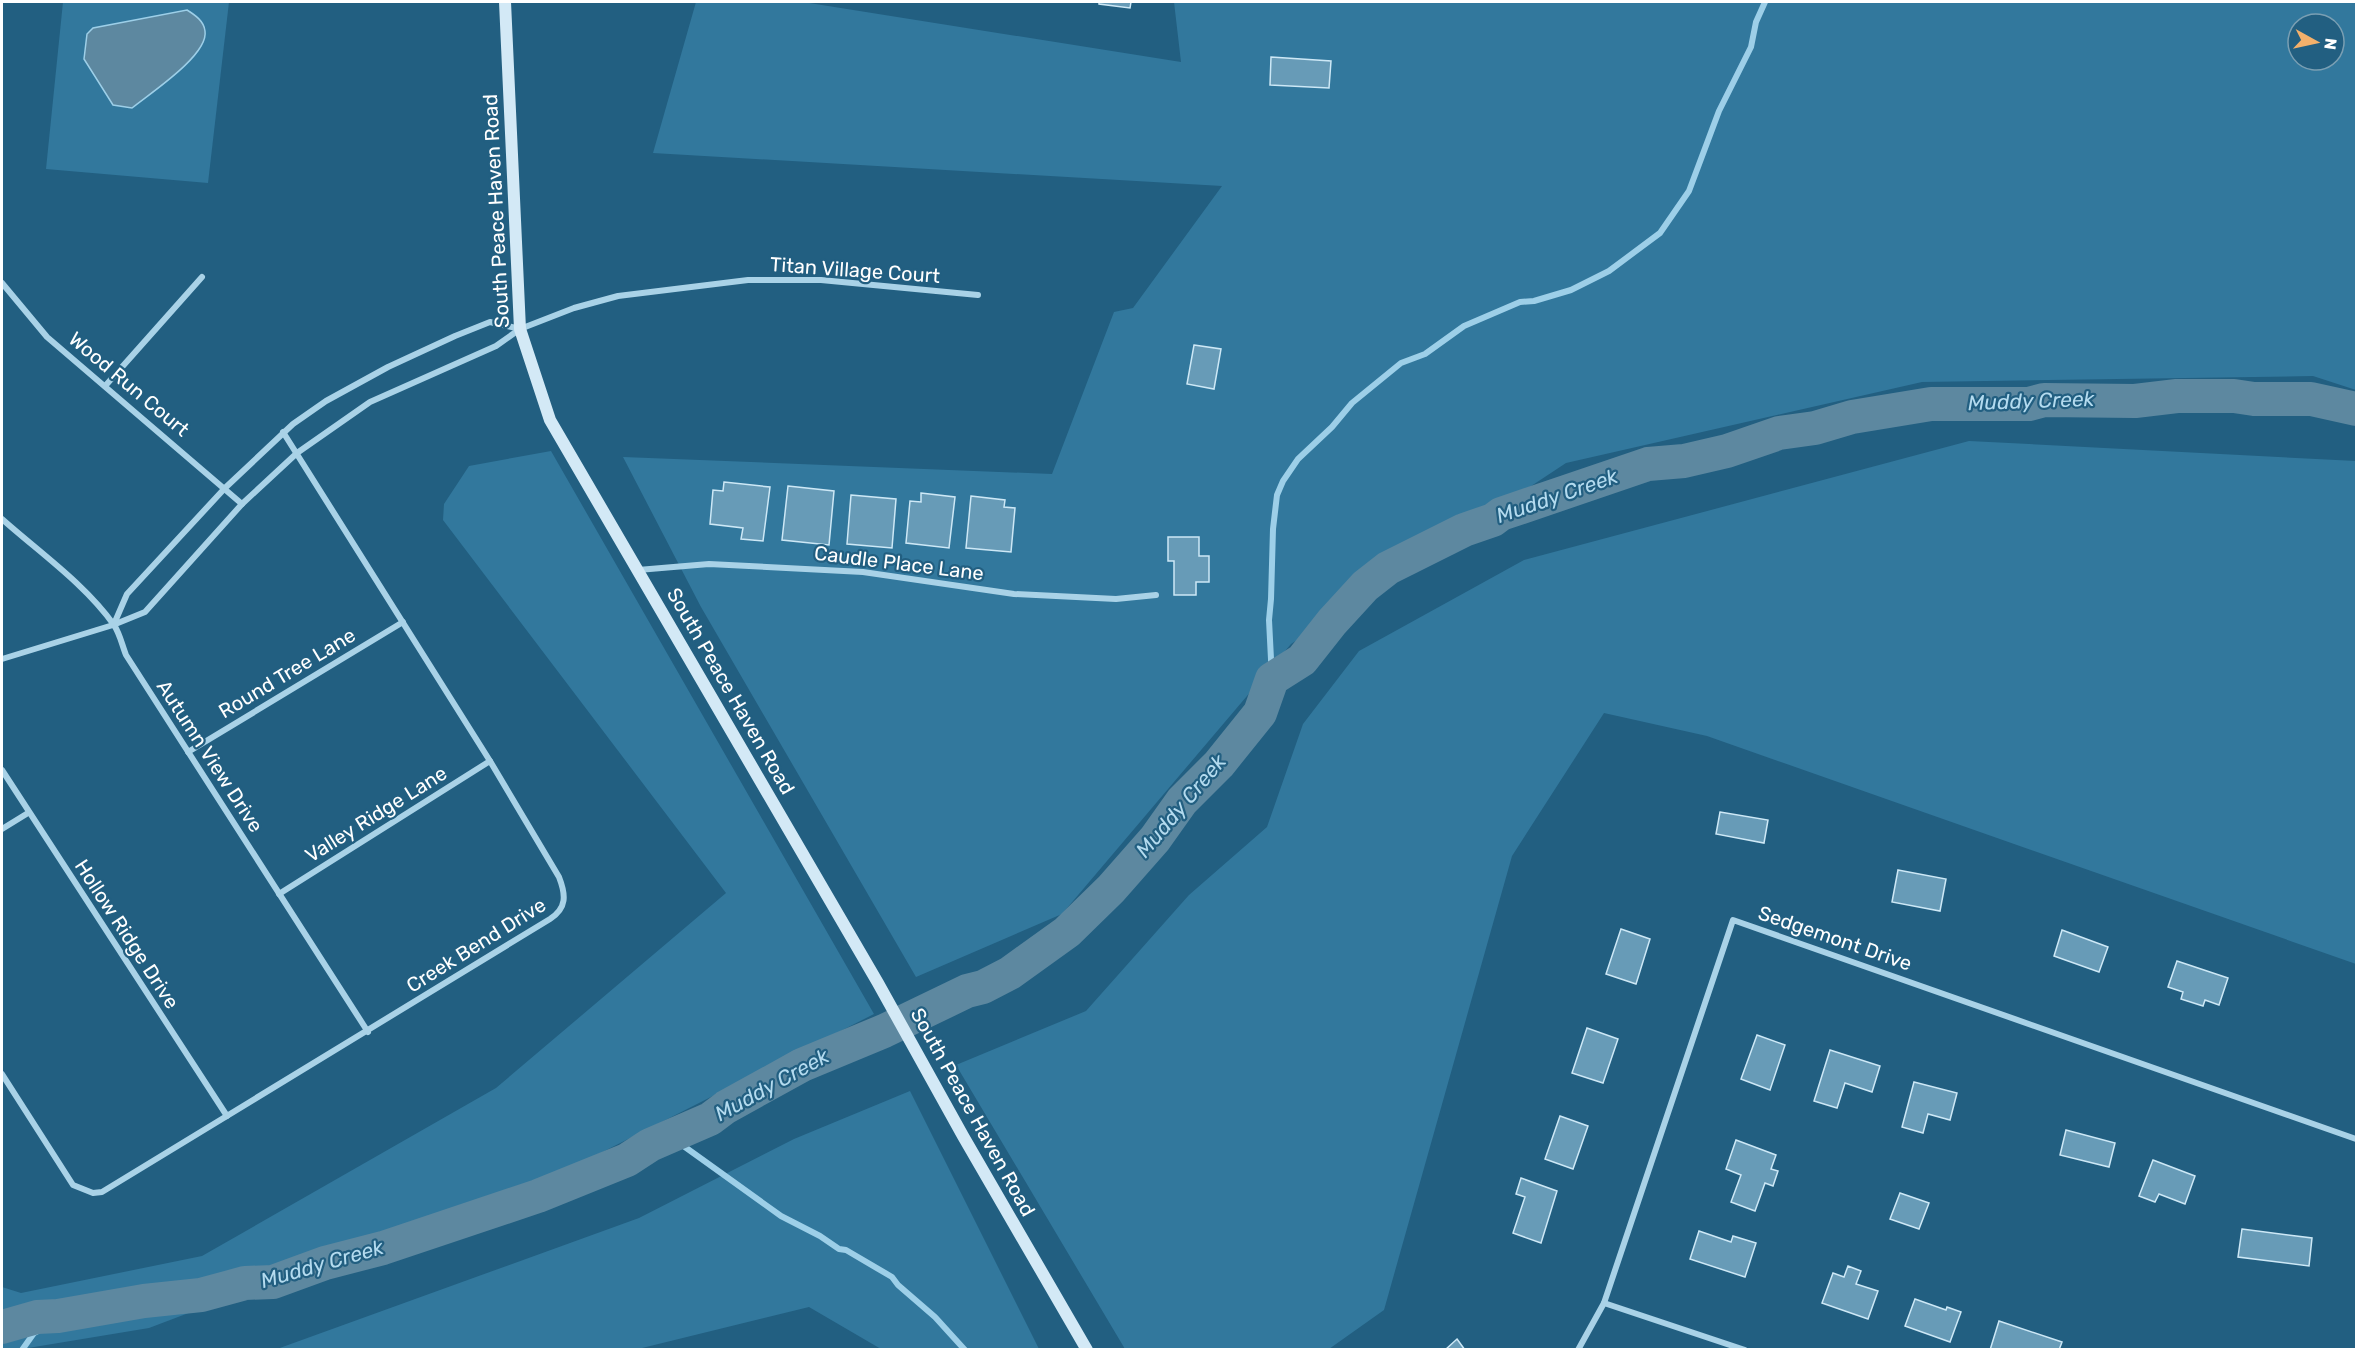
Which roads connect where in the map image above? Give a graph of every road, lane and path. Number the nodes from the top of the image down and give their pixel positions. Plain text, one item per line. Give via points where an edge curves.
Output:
1 (505, 2) edge
2 (202, 278) dead end
3 (2, 283) edge
4 (978, 295) dead end
5 (519, 329) junction
6 (106, 385) junction
7 (284, 432) junction
8 (297, 453) junction
9 (225, 488) junction
10 (242, 504) junction
11 (2, 519) edge
12 (638, 570) junction
13 (1156, 595) dead end
14 (403, 621) junction
15 (113, 625) junction
16 (2, 659) edge
17 (188, 752) junction
18 (490, 761) junction
19 (2, 770) edge
20 (28, 813) junction
21 (2, 829) edge
22 (279, 894) junction
23 (368, 1032) junction
24 (2, 1074) edge
25 (227, 1116) junction
26 (2356, 1139) edge
27 (1604, 1303) junction
28 (1087, 1350) edge
29 (1578, 1350) edge
30 (1745, 1350) edge

1 - 5 main road, South Peace Haven Road
2 - 6 street
3 - 6 street, Wood Run Court via 47,337
4 - 5 street, Titan Village Court via 821,280 748,280 618,296
5 - 7 street via 490,322 455,336 326,401
5 - 8 street, Titan Village Court via 496,346 370,402
5 - 12 main road, South Peace Haven Road via 550,420
6 - 9 street, Wood Run Court
7 - 8 street, Creek Bend Drive
7 - 9 street
8 - 10 street, Titan Village Court
8 - 14 street, Creek Bend Drive
9 - 10 street, Wood Run Court
9 - 15 street via 128,594
10 - 15 street, Titan Village Court via 144,612
11 - 15 street, Autumn View Drive via 85,592
12 - 13 street, Caudle Place Lane via 721,565 863,572 1014,594 1116,599
12 - 28 main road, South Peace Haven Road
14 - 17 street, Round Tree Lane
14 - 18 street, Creek Bend Drive
15 - 16 street, Titan Village Court
15 - 17 street, Autumn View Drive via 126,656
17 - 22 street, Autumn View Drive
18 - 22 street, Valley Ridge Lane
18 - 23 street, Creek Bend Drive via 559,877 565,896 563,906 550,919
19 - 20 street, Hollow Ridge Drive
20 - 21 street
20 - 25 street, Hollow Ridge Drive
22 - 23 street, Autumn View Drive
23 - 25 street, Creek Bend Drive
24 - 25 street, Creek Bend Drive via 73,1185 93,1193 102,1192
26 - 27 street, Sedgemont Drive via 1734,920
27 - 29 street, Sedgemont Drive
27 - 30 street

